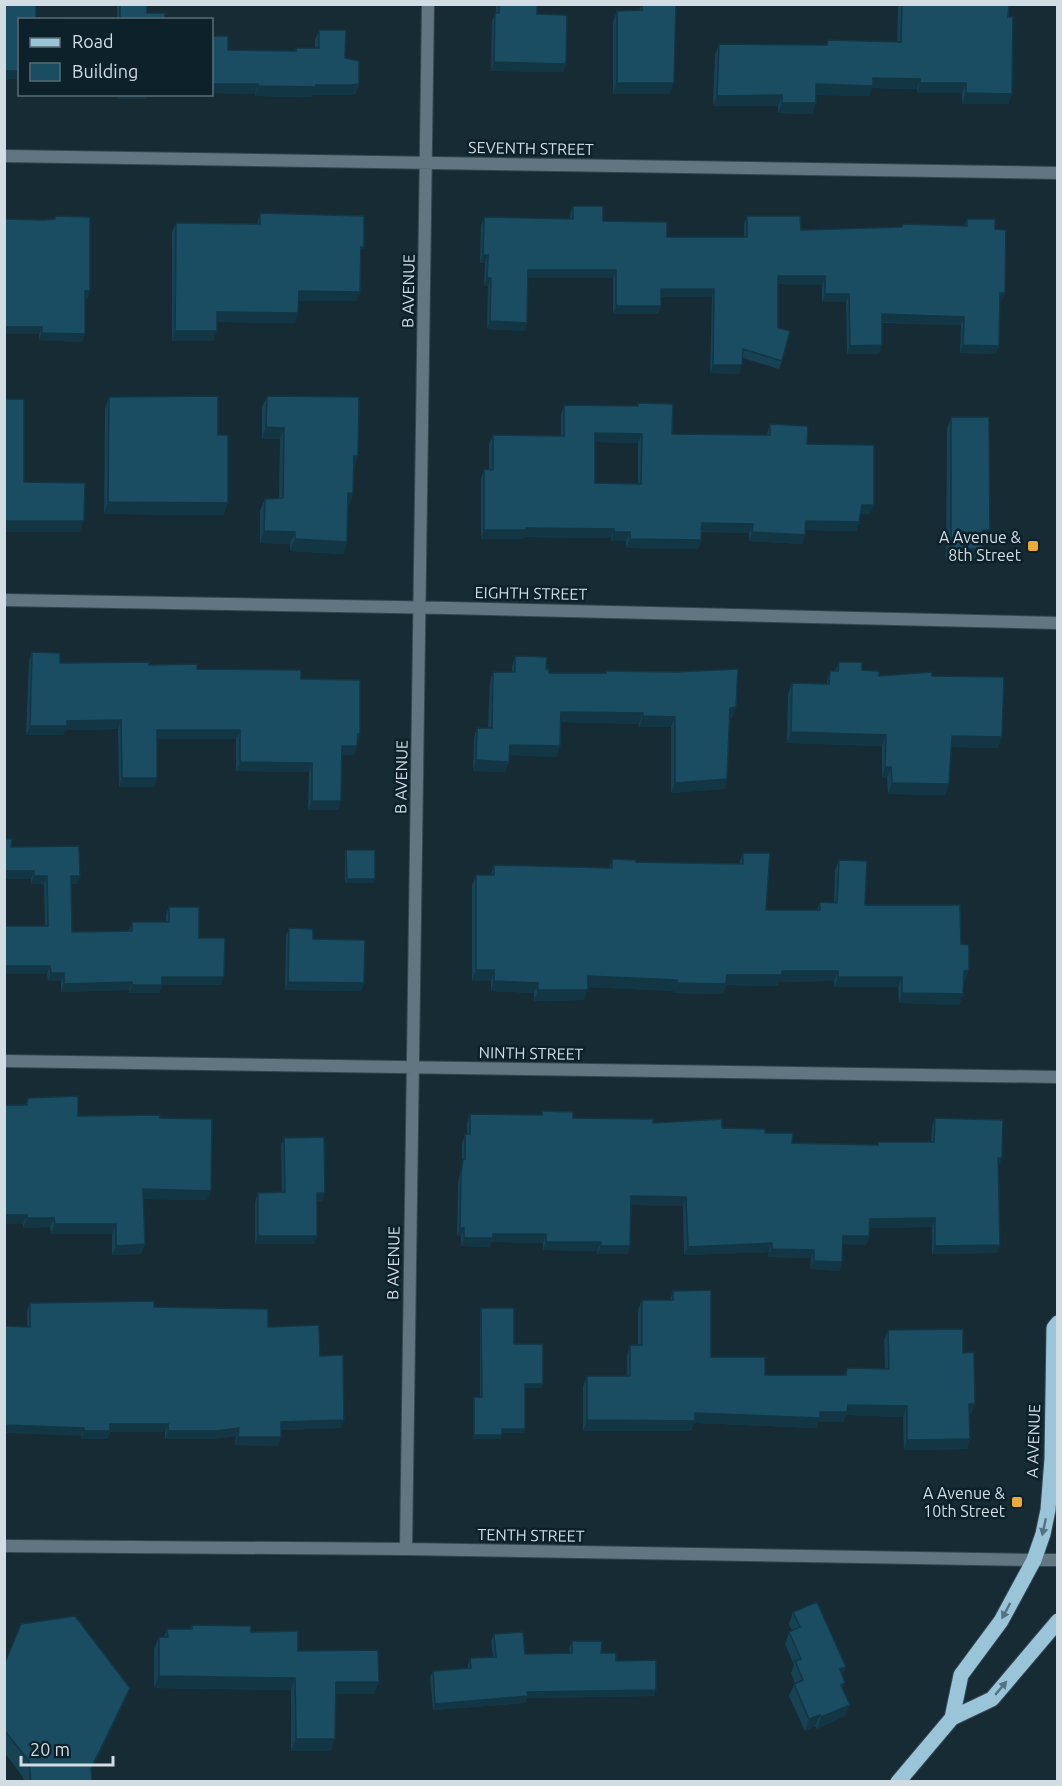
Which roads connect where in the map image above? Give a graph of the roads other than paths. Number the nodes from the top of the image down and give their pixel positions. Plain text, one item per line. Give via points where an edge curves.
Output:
1 (428, 4) edge
2 (4, 156) edge
3 (426, 163) junction
4 (1058, 173) edge
5 (4, 600) edge
6 (420, 607) junction
7 (1058, 623) edge
8 (4, 1061) edge
9 (412, 1067) junction
10 (1058, 1077) edge
11 (1058, 1323) edge
12 (4, 1546) edge
13 (406, 1549) junction
14 (1034, 1560) junction
15 (1058, 1560) edge
16 (1058, 1621) edge
17 (952, 1718) junction
18 (898, 1782) edge

1 - 3 street, B AVENUE
2 - 3 street, SEVENTH STREET
3 - 4 street, SEVENTH STREET
3 - 6 street, B AVENUE
5 - 6 street, EIGHTH STREET
6 - 7 street, EIGHTH STREET
6 - 9 street, B AVENUE
8 - 9 street, NINTH STREET
9 - 10 street, NINTH STREET
9 - 13 street, B AVENUE
11 -> 14 main road, A AVENUE via 1054,1328 1048,1510
12 - 13 street, TENTH STREET
13 - 14 street, TENTH STREET
14 - 15 street, TENTH STREET
14 -> 17 main road, A AVENUE via 1001,1621 960,1675
17 -> 16 main road via 992,1699
17 - 18 main road

